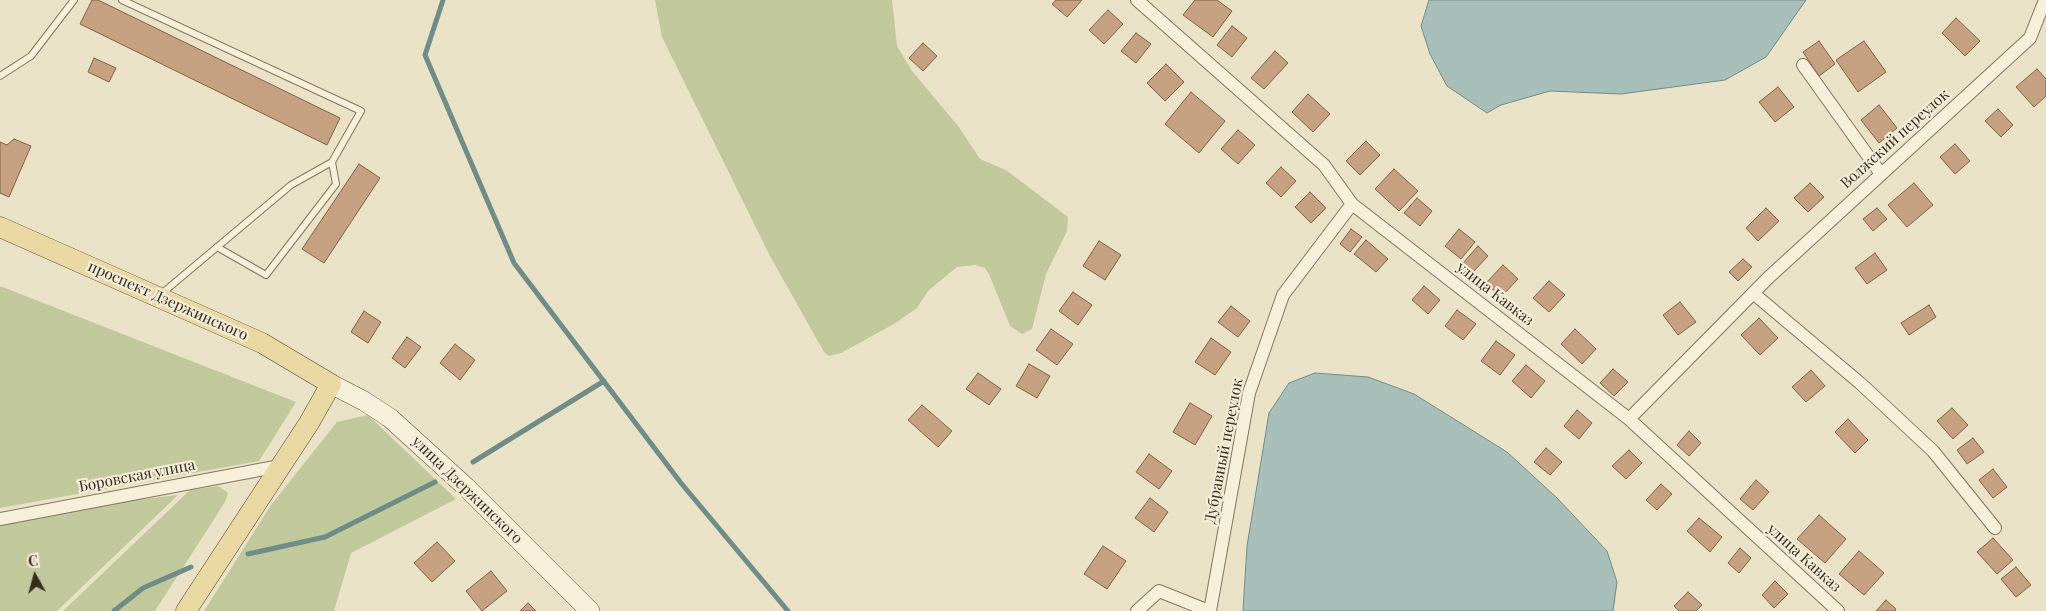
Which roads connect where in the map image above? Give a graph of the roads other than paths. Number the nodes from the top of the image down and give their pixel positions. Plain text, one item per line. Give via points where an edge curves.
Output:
1 (74, 0) edge
2 (122, 0) edge
3 (1137, 0) edge
4 (2045, 0) edge
5 (1803, 65) dead end
6 (0, 76) edge
7 (332, 162) junction
8 (1881, 174) junction
9 (1352, 204) junction
10 (0, 227) edge
11 (217, 246) junction
12 (1753, 293) junction
13 (160, 296) junction
14 (331, 384) junction
15 (1630, 419) junction
16 (280, 466) junction
17 (0, 519) edge
18 (1995, 528) dead end
19 (186, 611) edge
20 (590, 611) edge
21 (1137, 611) edge
22 (1210, 611) edge
23 (1838, 611) edge

1 - 6 lane via 31,56
2 - 7 lane via 360,111
3 - 9 street, улица Кавказ via 1324,165
4 - 8 street, Волжский переулок via 2030,38
5 - 8 street
7 - 11 lane via 291,185
7 - 11 lane via 336,184 266,275
8 - 12 street, Волжский переулок
9 - 15 street, улица Кавказ
9 - 22 street, Дубравный переулок via 1283,295 1255,375 1249,393
10 - 13 main road, проспект Дзержинского
11 - 13 lane
12 - 15 street, Волжский переулок
12 - 18 street via 1860,383 1932,451
13 - 14 main road, проспект Дзержинского via 262,343
14 - 16 main road
14 - 20 main road, улица Дзержинского via 390,418 466,487
15 - 23 street, улица Кавказ
16 - 17 street, Боровская улица
16 - 19 main road
21 - 22 street via 1159,591

